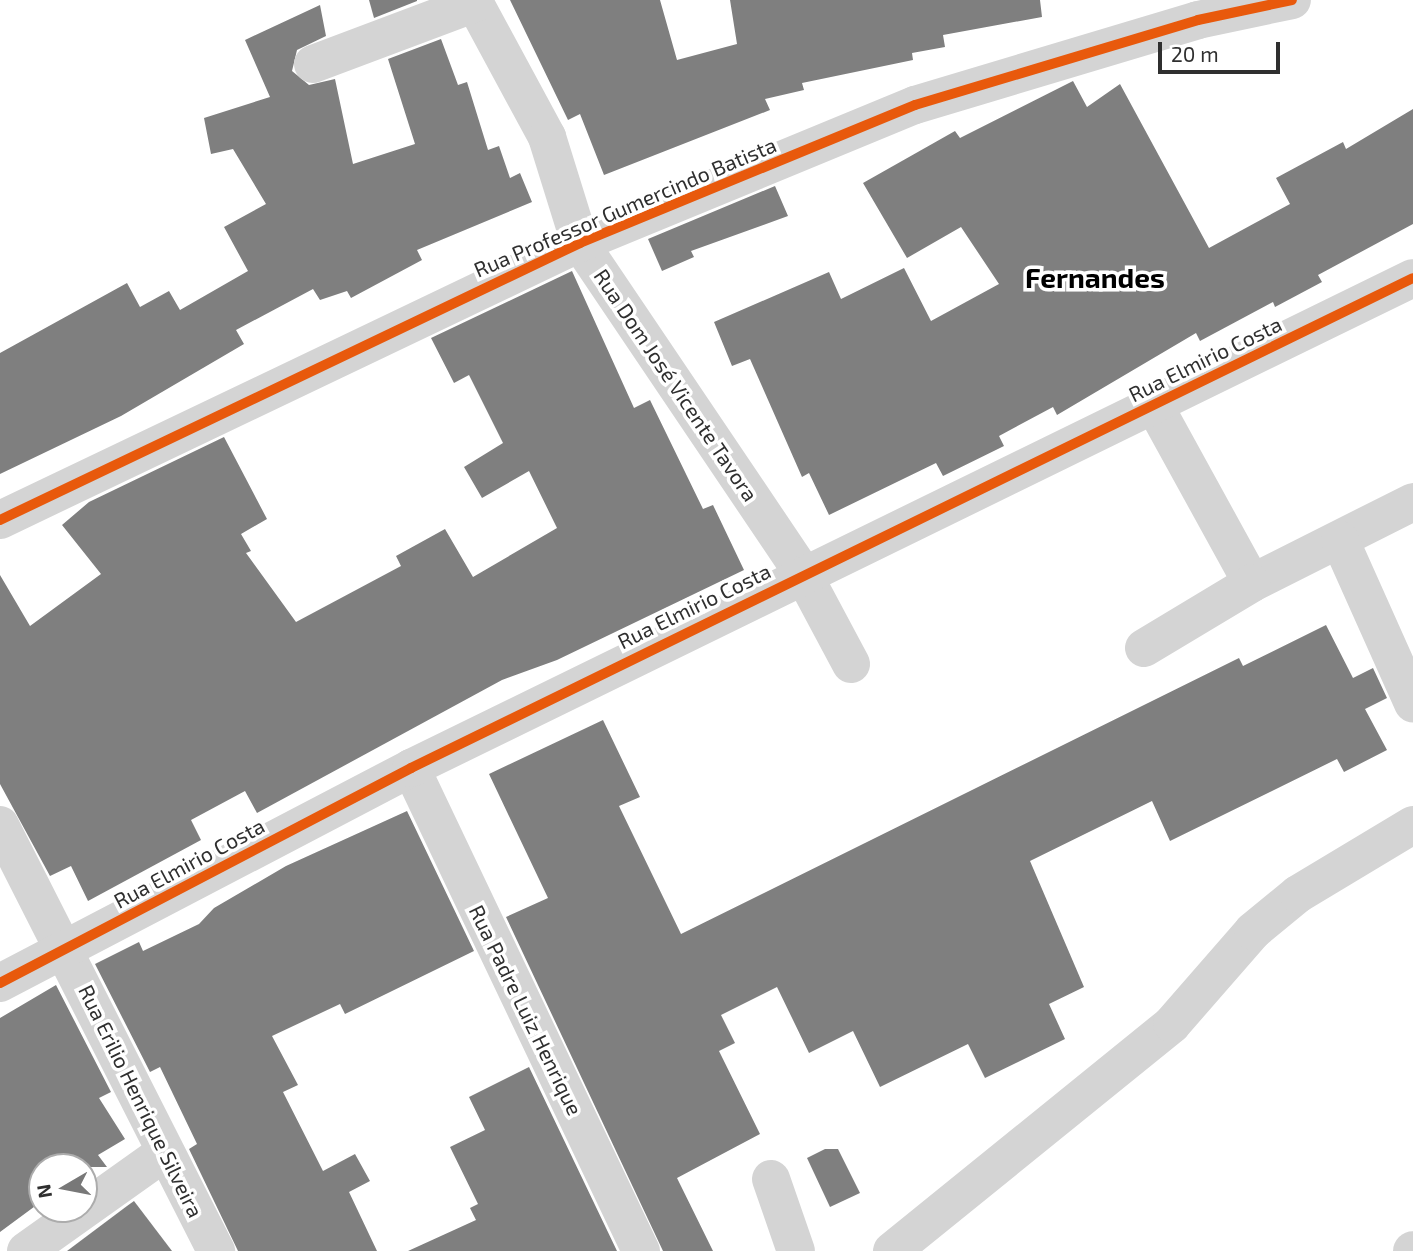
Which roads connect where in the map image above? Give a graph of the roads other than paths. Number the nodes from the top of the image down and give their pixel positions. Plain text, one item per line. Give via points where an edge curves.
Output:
1 (1292, 0) edge
2 (474, 2) edge
3 (313, 64) dead end
4 (580, 243) junction
5 (1413, 278) edge
6 (1154, 405) junction
7 (1413, 502) edge
8 (0, 520) edge
9 (1340, 540) junction
10 (803, 574) junction
11 (1252, 583) junction
12 (1144, 648) dead end
13 (851, 664) dead end
14 (1413, 703) edge
15 (411, 768) junction
16 (0, 825) edge
17 (1413, 825) edge
18 (66, 950) junction
19 (0, 983) edge
20 (164, 1153) junction
21 (771, 1179) dead end
22 (26, 1251) edge
23 (216, 1251) edge
24 (641, 1251) edge
25 (796, 1251) edge
26 (892, 1251) edge

1 - 4 street, Rua Professor Gumercindo Batista via 1198,20 915,105
2 - 3 street
2 - 4 street, Rua Dom José Vicente Tavora via 547,137
4 - 8 street, Rua Professor Gumercindo Batista
4 - 10 street, Rua Dom José Vicente Tavora
5 - 6 street, Rua Elmirio Costa
6 - 10 street, Rua Elmirio Costa
6 - 11 street
7 - 9 street
9 - 11 street
9 - 14 street
10 - 13 street, Rua Dom José Vicente Tavora
10 - 15 street, Rua Elmirio Costa
11 - 12 street
15 - 18 street, Rua Elmirio Costa
15 - 24 street, Rua Padre Luiz Henrique
16 - 18 street, Rua Erilio Henrique Silveira
17 - 26 street via 1298,894 1253,932 1172,1024
18 - 19 street, Rua Elmirio Costa
18 - 20 street, Rua Erilio Henrique Silveira
20 - 22 street
20 - 23 street, Rua Erilio Henrique Silveira
21 - 25 street

